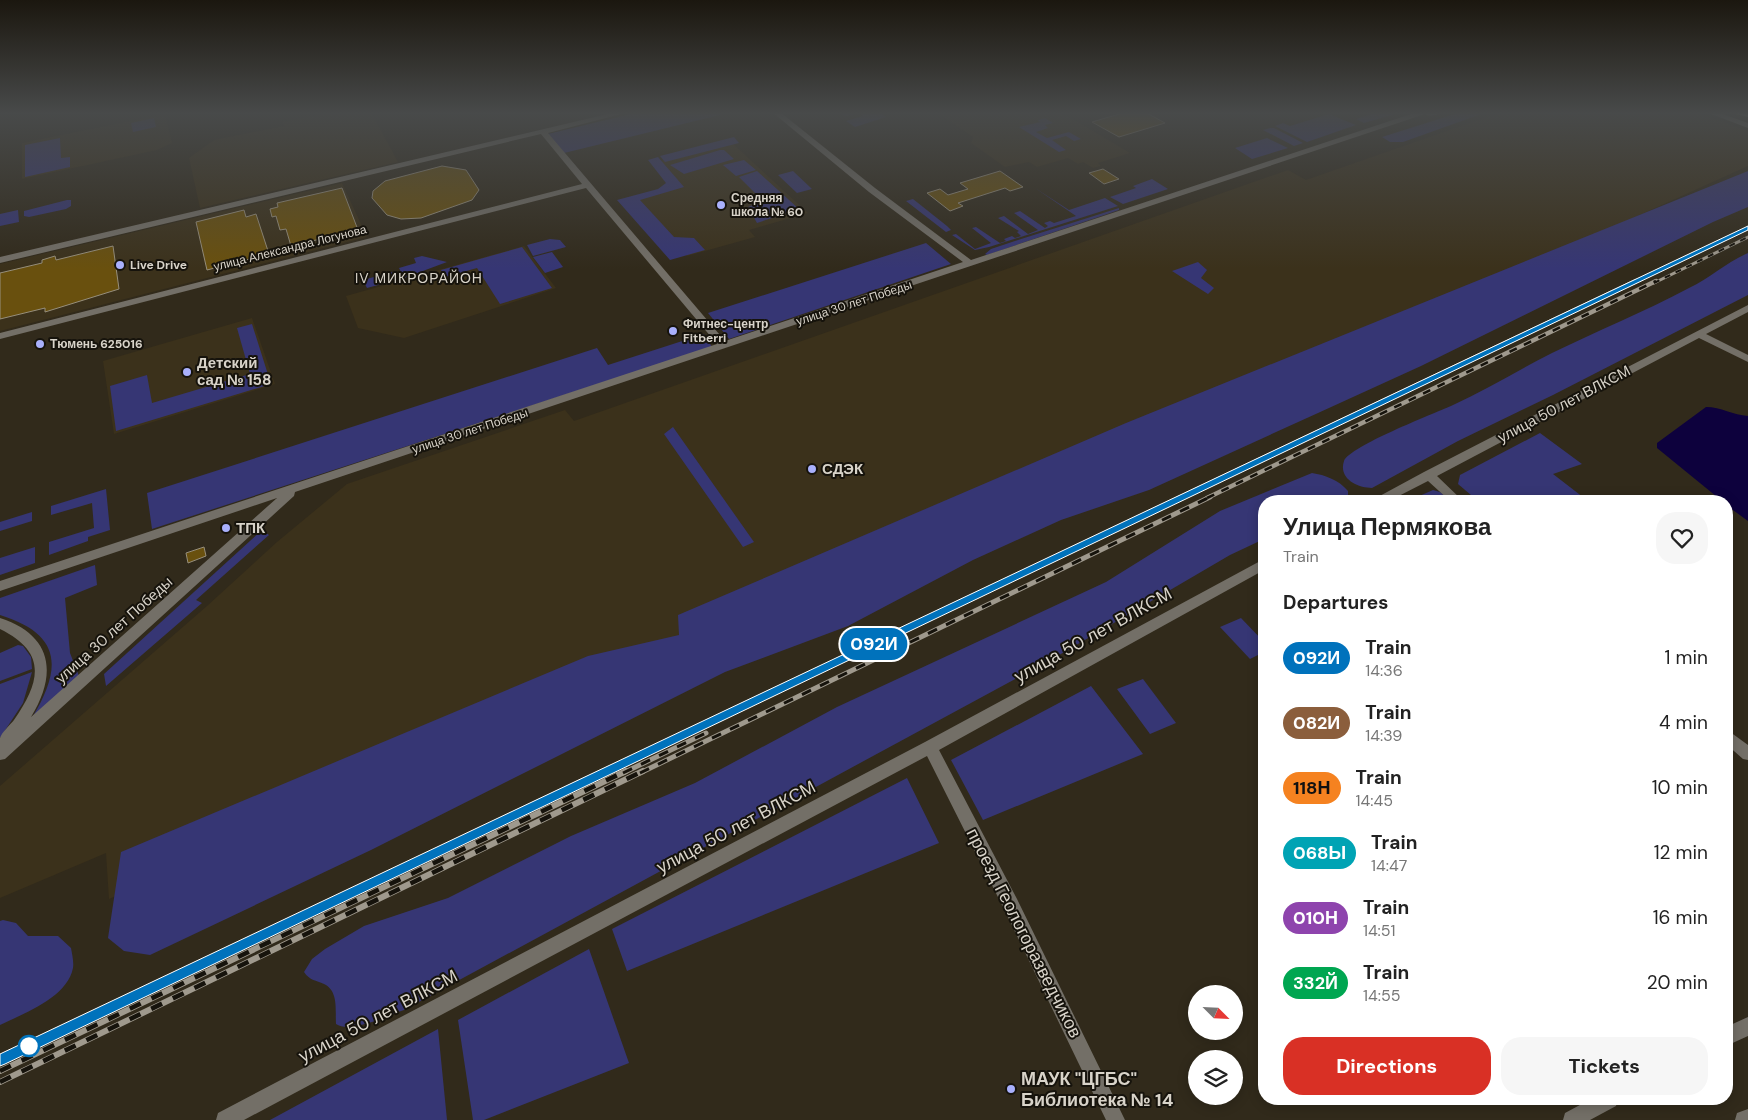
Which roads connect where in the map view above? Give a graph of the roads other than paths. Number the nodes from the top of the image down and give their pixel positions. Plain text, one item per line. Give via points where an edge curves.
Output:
1 (406, 164) edge
2 (570, 164) edge
3 (840, 164) edge
4 (1270, 164) edge
5 (587, 185) junction
6 (0, 260) edge
7 (971, 264) junction
8 (1748, 308) edge
9 (1699, 334) junction
10 (0, 336) edge
11 (724, 346) junction
12 (1748, 359) edge
13 (1428, 475) junction
14 (294, 490) junction
15 (1391, 495) edge
16 (1451, 495) edge
17 (1258, 567) edge
18 (0, 587) edge
19 (0, 623) edge
20 (1733, 741) edge
21 (930, 747) junction
22 (0, 748) edge
23 (0, 754) edge
24 (1748, 754) edge
25 (1748, 1026) edge
26 (1733, 1034) edge
27 (1598, 1105) edge
28 (1748, 1118) edge
29 (225, 1120) edge
30 (1116, 1120) edge
31 (1572, 1120) edge
32 (1744, 1120) edge

1 - 6 street
2 - 5 street
3 - 7 street
4 - 7 street, улица 30 лет Победы
5 - 10 street, улица Александра Логунова
5 - 11 street
7 - 11 street, улица 30 лет Победы
8 - 9 street, улица 50 лет ВЛКСМ
9 - 12 street
9 - 13 street, улица 50 лет ВЛКСМ
11 - 14 street, улица 30 лет Победы
13 - 15 street, улица 50 лет ВЛКСМ
13 - 16 street
14 - 18 street, улица 30 лет Победы
14 - 23 street, улица 30 лет Победы
17 - 21 street, улица 50 лет ВЛКСМ
19 - 22 street via 32,641 40,653 41,665 32,701
20 - 24 street
21 - 29 street, улица 50 лет ВЛКСМ
21 - 30 street, проезд Геологоразведчиков
25 - 26 street
27 - 31 street
28 - 32 street

